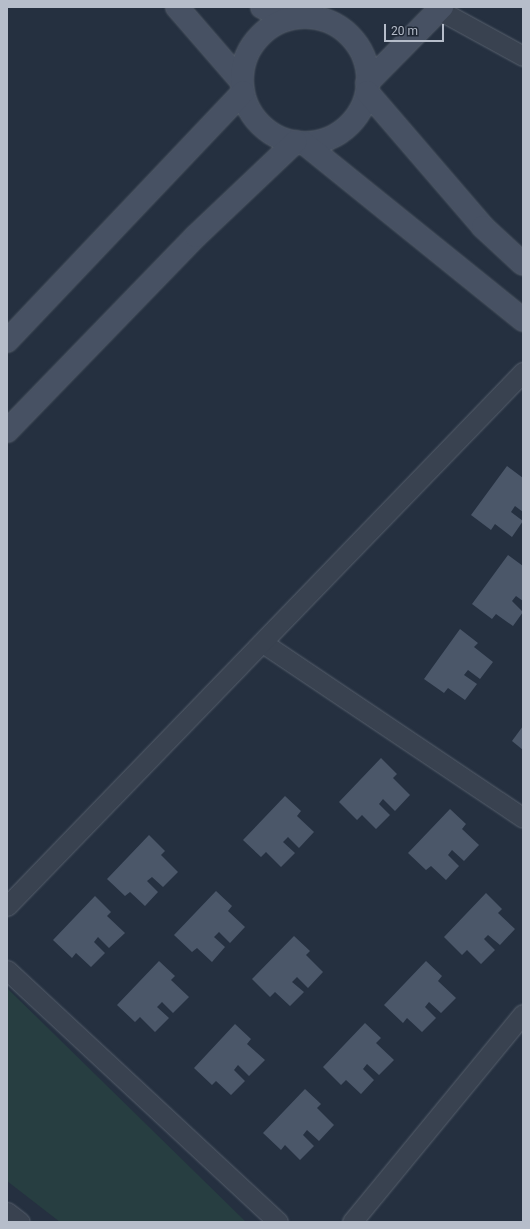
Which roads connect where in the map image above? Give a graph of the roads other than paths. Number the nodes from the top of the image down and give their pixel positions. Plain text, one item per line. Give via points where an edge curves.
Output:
1 (177, 7) edge
2 (262, 7) edge
3 (441, 9) edge
4 (313, 12) edge
5 (286, 19) junction
6 (523, 56) edge
7 (243, 87) junction
8 (367, 87) junction
9 (300, 142) junction
10 (523, 264) edge
11 (523, 320) edge
12 (7, 341) edge
13 (523, 372) edge
14 (7, 431) edge
15 (263, 643) junction
16 (523, 818) edge
17 (7, 906) edge
18 (7, 970) edge
19 (523, 1014) edge
20 (7, 1212) edge
21 (20, 1222) edge
22 (278, 1222) edge
23 (352, 1222) edge

1 - 7 main road
2 - 5 main road
3 - 6 street
3 - 8 main road
4 - 5 main road
4 - 8 main road via 347,32 360,50 367,70
5 - 7 main road via 266,30 252,46 243,66
7 - 9 main road via 256,120 270,132
7 - 12 main road
8 - 9 main road via 359,112 344,129 325,139
8 - 10 main road via 483,227
9 - 11 main road
9 - 14 main road via 196,236
13 - 15 street
15 - 16 street
15 - 17 street
18 - 22 street
19 - 23 street
20 - 21 street

